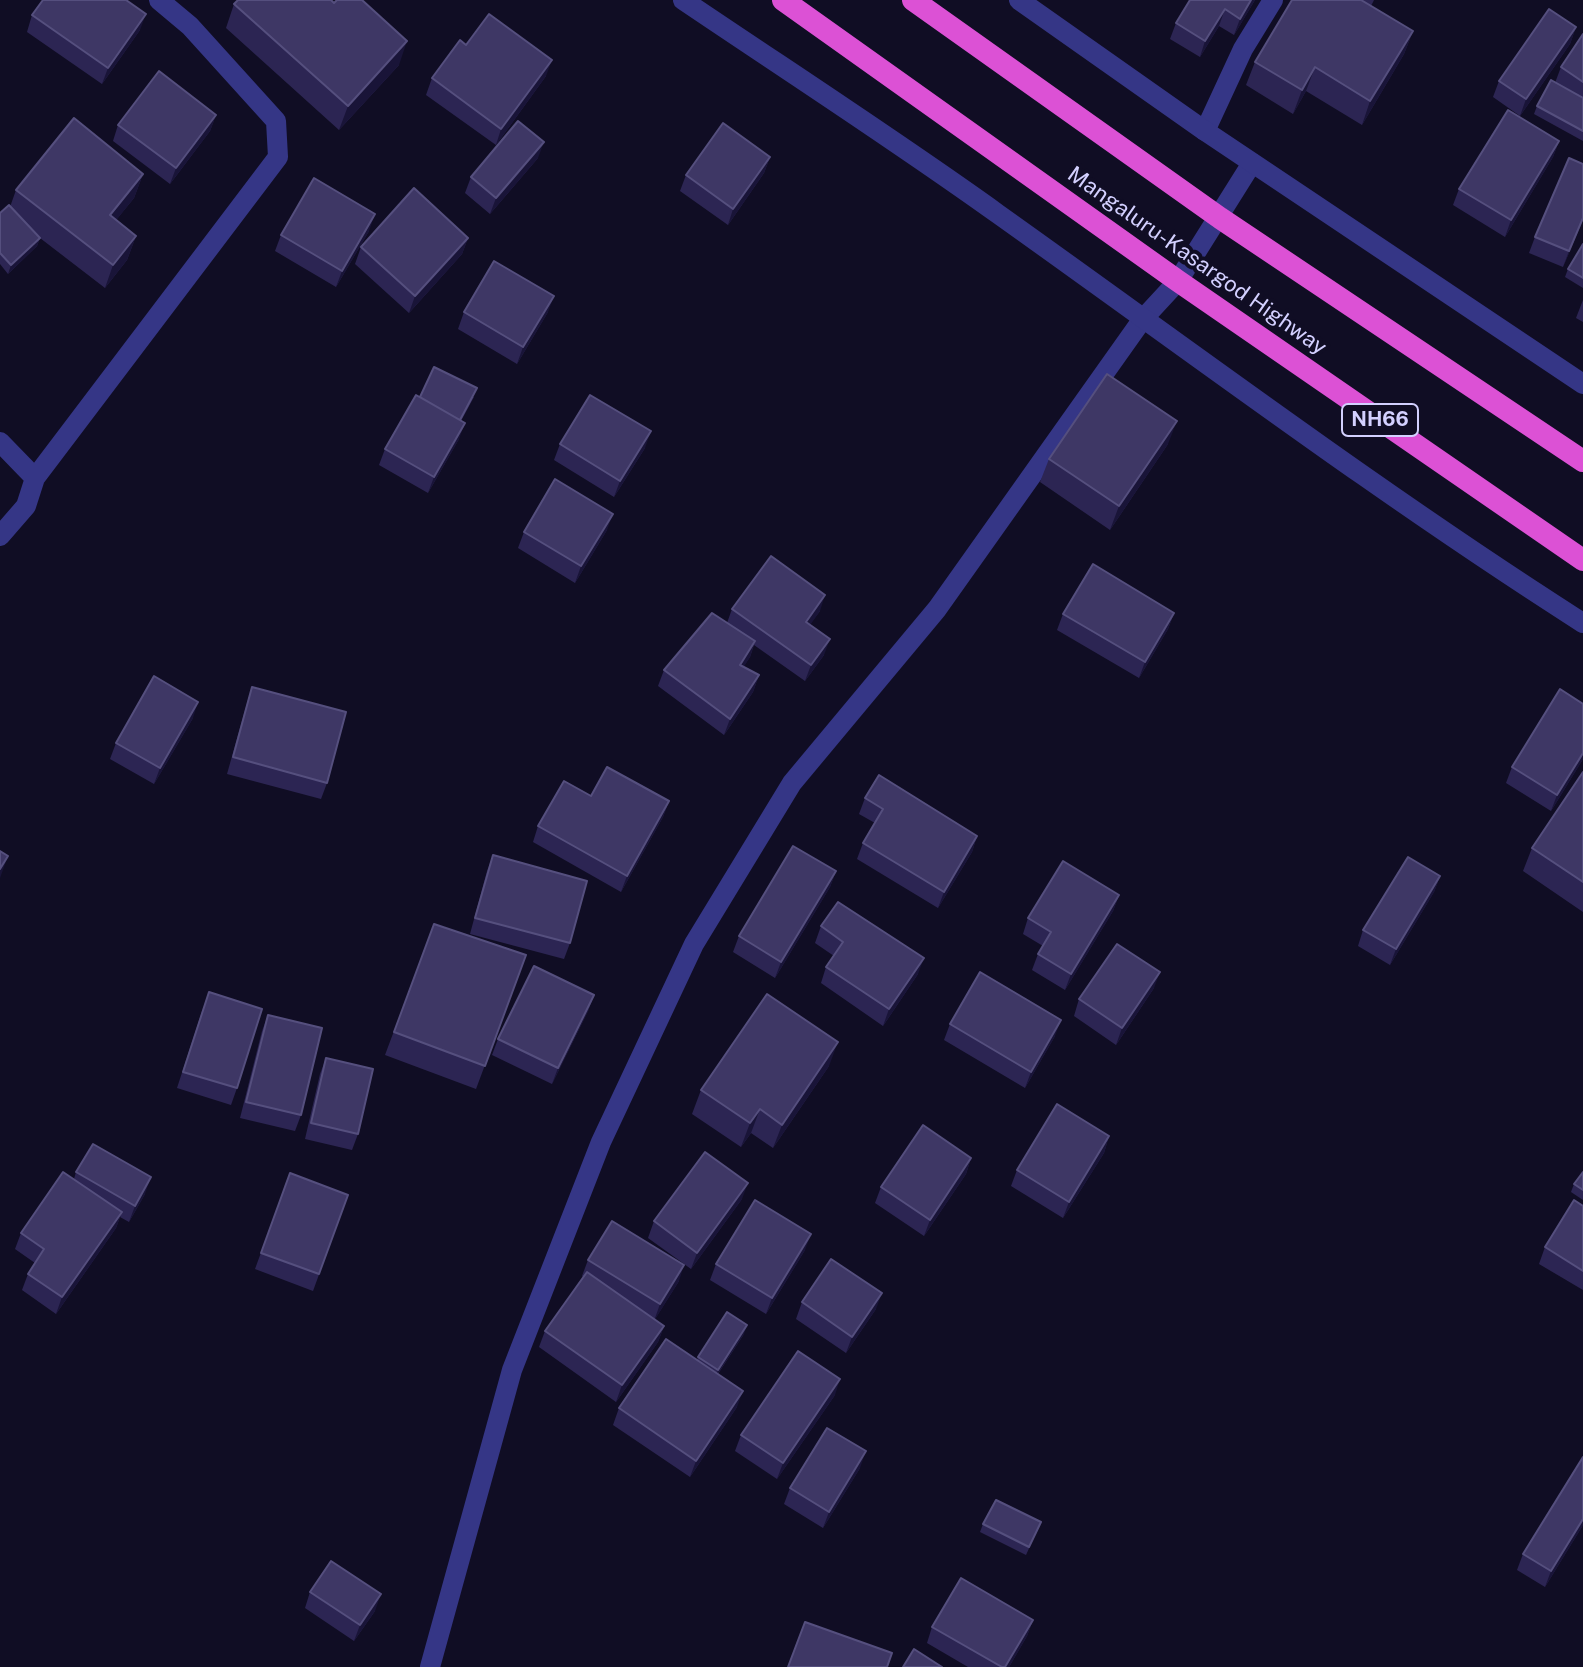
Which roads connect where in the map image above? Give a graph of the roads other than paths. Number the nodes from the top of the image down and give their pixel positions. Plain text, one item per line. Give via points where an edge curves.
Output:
1 (159, 0) edge
2 (683, 0) edge
3 (783, 0) edge
4 (913, 0) edge
5 (1019, 0) edge
6 (1273, 0) edge
7 (1205, 131) junction
8 (1252, 163) junction
9 (1220, 218) junction
10 (1178, 281) junction
11 (1142, 320) junction
12 (1583, 384) edge
13 (0, 442) edge
14 (1583, 461) edge
15 (35, 478) junction
16 (0, 536) edge
17 (1583, 560) edge
18 (1583, 623) edge
19 (430, 1667) edge

1 - 15 street via 190,26 276,121 278,157
2 - 11 street via 997,213
3 - 10 highway, Mangaluru-Kasargod Highway / NH66
4 - 9 highway
5 - 7 street
6 - 7 street via 1243,49
7 - 8 street
8 - 9 street
8 - 12 street
9 - 10 street
9 - 14 highway
10 - 11 street
10 - 17 highway, Mangaluru-Kasargod Highway / NH66
11 - 18 street
11 - 19 street via 937,609 792,783 694,944 601,1142 512,1370
13 - 15 street
15 - 16 street via 26,506

